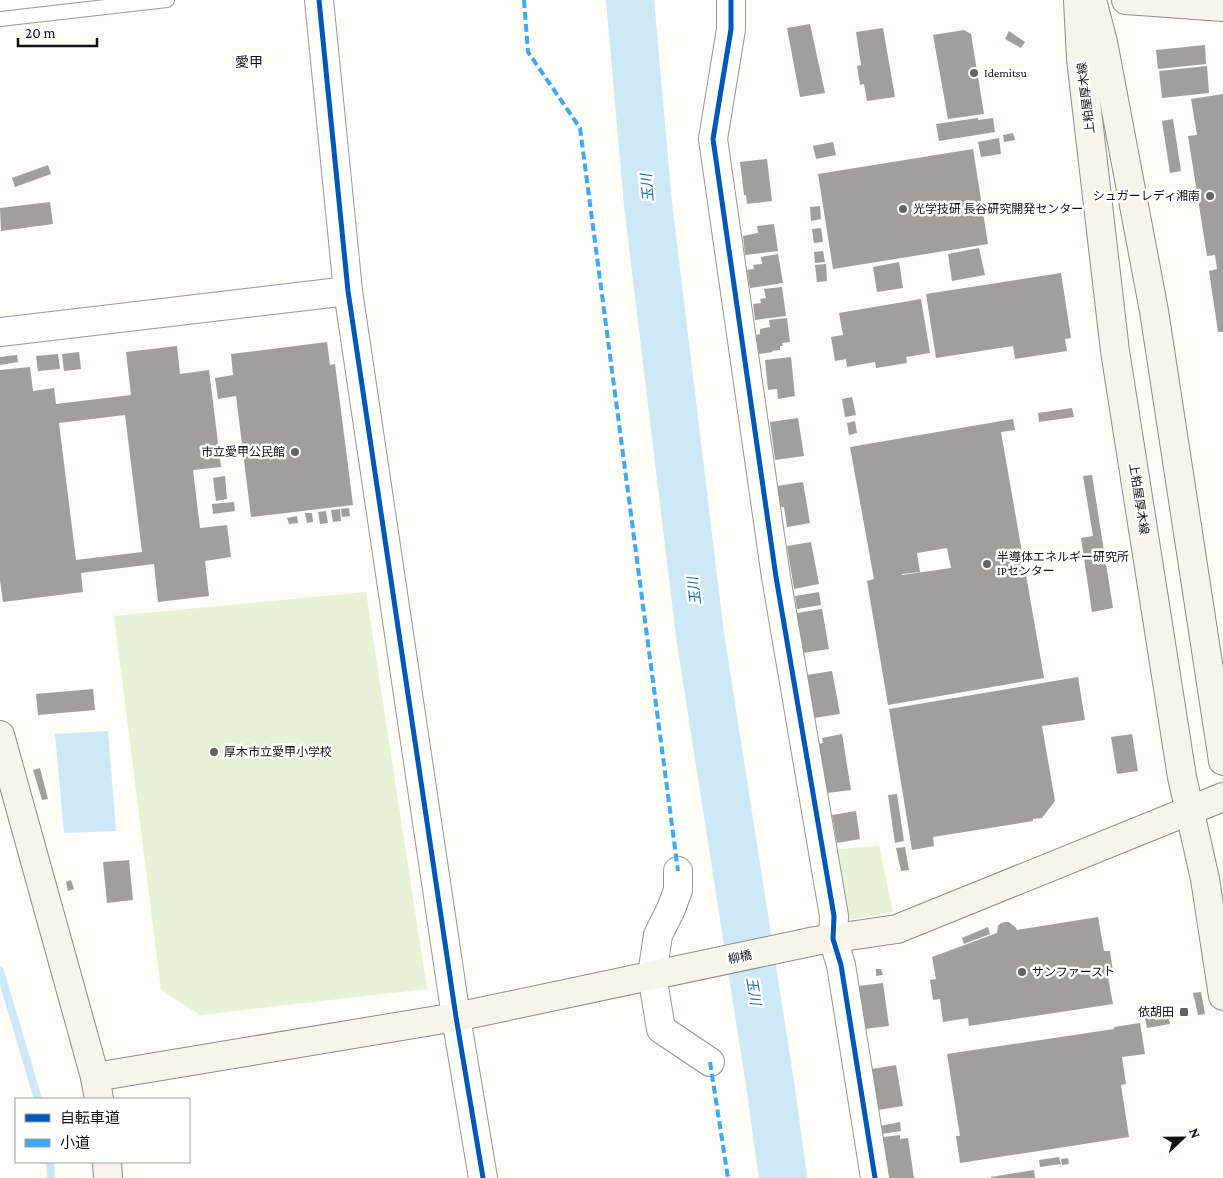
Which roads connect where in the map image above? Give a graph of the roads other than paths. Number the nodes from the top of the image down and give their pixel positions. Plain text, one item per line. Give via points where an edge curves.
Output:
1 (167, 0) edge
2 (319, 0) edge
3 (731, 0) edge
4 (1078, 0) edge
5 (1092, 0) edge
6 (1126, 0) edge
7 (1223, 7) edge
8 (0, 19) edge
9 (348, 291) junction
10 (0, 332) edge
11 (0, 735) edge
12 (1223, 761) edge
13 (1223, 796) edge
14 (1190, 811) junction
15 (678, 871) dead end
16 (824, 940) junction
17 (658, 974) junction
18 (1223, 996) edge
19 (456, 1018) junction
20 (710, 1062) dead end
21 (97, 1088) edge
22 (107, 1163) edge
23 (108, 1178) edge
24 (483, 1178) edge
25 (875, 1178) edge

1 - 8 lane
2 - 9 street
3 - 16 street via 731,30 713,139 776,577 834,916
4 - 14 main road, 上粕屋厚木線 via 1081,59 1115,351
5 - 12 main road, 上粕屋厚木線 via 1103,42 1154,311
6 - 7 main road
9 - 10 street
9 - 19 street
11 - 21 main road
13 - 14 main road, 柳橋
14 - 16 main road, 柳橋 via 897,929
14 - 18 main road, 上粕屋厚木線 via 1205,880
15 - 17 street via 678,890 658,935
16 - 17 main road, 柳橋
16 - 25 street via 841,965
17 - 19 main road, 柳橋
17 - 20 street via 661,1029
19 - 21 main road, 柳橋
19 - 24 street
22 - 23 main road

